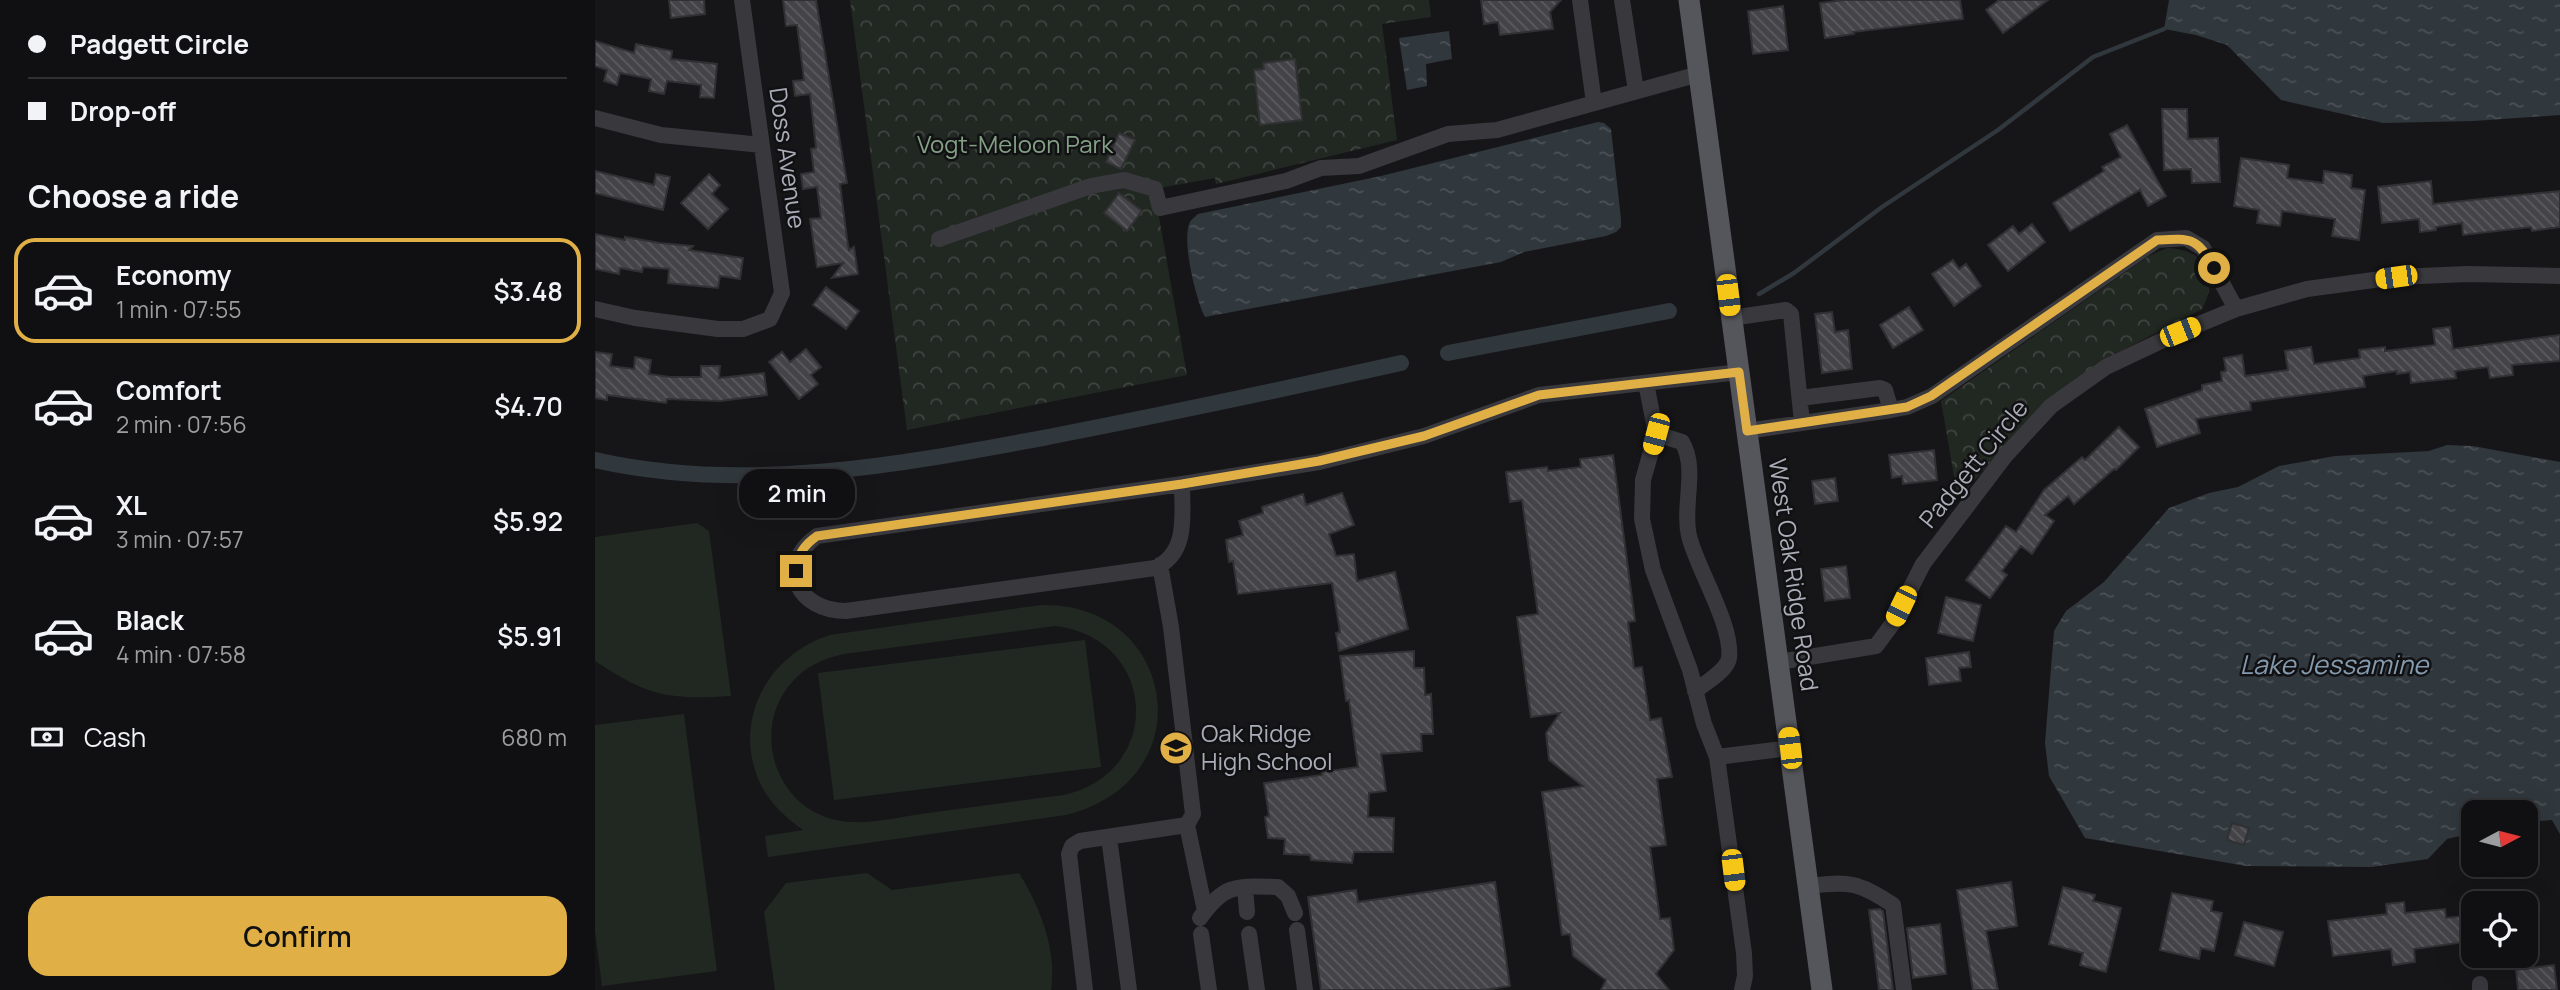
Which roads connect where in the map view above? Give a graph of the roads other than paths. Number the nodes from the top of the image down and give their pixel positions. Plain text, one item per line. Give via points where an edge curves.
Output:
1 (742, 0) edge
2 (1580, 0) edge
3 (1622, 0) edge
4 (1689, 0) edge
5 (1699, 74) junction
6 (1636, 91) junction
7 (1594, 103) junction
8 (595, 118) edge
9 (762, 145) junction
10 (939, 239) dead end
11 (2560, 276) edge
12 (595, 309) edge
13 (2237, 309) junction
14 (1731, 318) junction
15 (1739, 372) junction
16 (1646, 383) junction
17 (1800, 398) junction
18 (1891, 410) junction
19 (1802, 423) junction
20 (1747, 431) junction
21 (1656, 434) junction
22 (1182, 484) junction
23 (1160, 565) junction
24 (1779, 662) junction
25 (1695, 691) junction
26 (1790, 748) junction
27 (1717, 757) junction
28 (1187, 825) junction
29 (1109, 836) junction
30 (1808, 886) junction
31 (1245, 887) junction
32 (1247, 912) dead end
33 (1202, 921) junction
34 (1249, 934) dead end
35 (1085, 990) edge
36 (1129, 990) edge
37 (1209, 990) edge
38 (1257, 990) edge
39 (1305, 990) edge
40 (1742, 990) edge
41 (1822, 990) edge
42 (1905, 990) edge

1 - 9 street, Doss Avenue
2 - 7 street
3 - 6 street
4 - 5 main road, West Oak Ridge Road
5 - 6 street
5 - 14 main road, West Oak Ridge Road
6 - 7 street
7 - 10 street via 1497,130 1448,134 1359,166 1321,169 1160,208 1155,189 1124,180 1090,186
8 - 9 street via 660,135
9 - 12 street, Doss Avenue via 782,293 770,319 743,330 718,329
11 - 13 street, Padgett Circle via 2396,277 2307,289
13 - 18 street via 2203,248 2186,238 2157,240 1931,396
13 - 24 street, Padgett Circle via 2106,367 2051,405 2006,455 1923,564 1876,646
14 - 15 main road, West Oak Ridge Road
14 - 17 street via 1786,310 1791,314
15 - 16 street
15 - 20 main road, West Oak Ridge Road
16 - 21 street
16 - 22 street via 1539,395 1382,447
17 - 18 street via 1879,388 1885,390
17 - 19 street
18 - 19 street
19 - 20 street
20 - 24 main road, West Oak Ridge Road
21 - 25 street via 1643,480 1642,519 1653,570
21 - 25 street via 1682,442 1688,452 1689,536 1726,636 1727,665
22 - 23 street via 1180,541 1174,555
22 - 23 street via 817,536 802,550 796,571 801,592 809,602 846,611
23 - 28 street via 1193,814
24 - 26 main road, West Oak Ridge Road
25 - 27 street
26 - 27 street
26 - 30 main road, West Oak Ridge Road
27 - 40 street via 1744,953
28 - 29 street
28 - 33 street
29 - 35 street via 1080,841 1069,855
29 - 36 street
30 - 41 main road, West Oak Ridge Road
30 - 42 street via 1843,882 1868,888 1893,905
31 - 32 street
31 - 33 street via 1226,890
31 - 39 street via 1278,887 1287,896 1296,921
33 - 37 street
34 - 38 street

